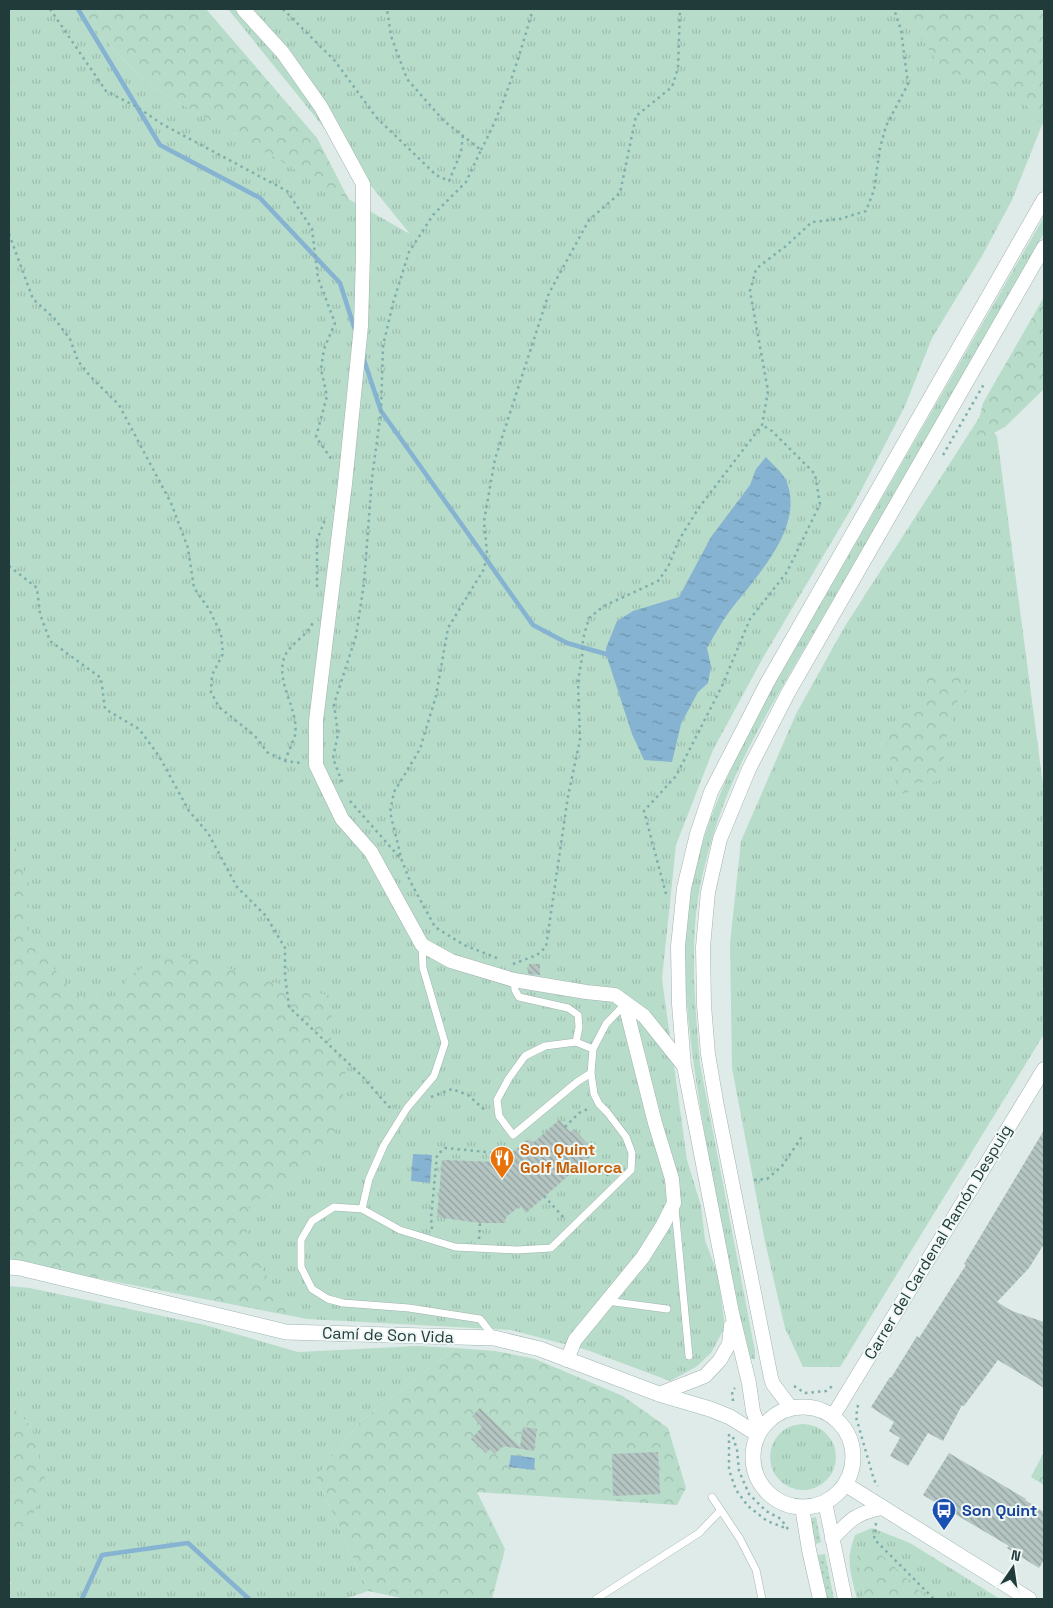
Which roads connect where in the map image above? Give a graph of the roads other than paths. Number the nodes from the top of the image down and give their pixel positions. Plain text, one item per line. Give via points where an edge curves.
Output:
1 (243, 9) edge
2 (1044, 199) edge
3 (1044, 248) edge
4 (422, 945) junction
5 (514, 980) junction
6 (626, 1004) junction
7 (576, 1042) junction
8 (593, 1050) junction
9 (684, 1066) junction
10 (1044, 1069) edge
11 (591, 1073) junction
12 (674, 1204) junction
13 (362, 1210) junction
14 (9, 1267) edge
15 (607, 1301) junction
16 (667, 1309) dead end
17 (732, 1313) junction
18 (494, 1338) junction
19 (689, 1356) dead end
20 (567, 1360) junction
21 (659, 1394) junction
22 (791, 1408) junction
23 (833, 1416) junction
24 (759, 1433) junction
25 (845, 1484) junction
26 (712, 1497) dead end
27 (825, 1502) junction
28 (802, 1507) junction
29 (721, 1510) junction
30 (879, 1515) junction
31 (832, 1539) junction
32 (596, 1599) edge
33 (762, 1599) edge
34 (820, 1599) edge
35 (845, 1599) edge
36 (1028, 1599) edge

1 - 4 street via 283,52 321,107 363,184 361,326 316,721 316,765 342,819 371,852
2 - 9 street via 771,674 711,792 684,888 678,946
3 - 22 street via 748,768 720,839 708,892 703,947 708,1054 779,1383
4 - 5 street via 451,961
4 - 13 lane via 423,968 445,1043 434,1076 409,1105 380,1154 369,1179
5 - 6 street via 615,995
5 - 7 lane via 519,997 568,1008 578,1015 580,1028
6 - 8 lane via 606,1024
6 - 9 street via 644,1016
6 - 12 street via 672,1178
7 - 8 lane
7 - 11 lane via 545,1046 524,1056 497,1100 499,1116 513,1135
8 - 11 lane
9 - 17 street
10 - 23 street, Carrer del Cardenal Ramón Despuig
11 - 13 lane via 599,1104 626,1137 632,1153 631,1170 551,1248 455,1247 400,1230
12 - 15 street via 643,1257
12 - 19 lane
13 - 18 lane via 334,1207 312,1221 301,1240 301,1266 312,1289 328,1299 343,1303 409,1308 480,1319
14 - 18 street, Camí de Son Vida via 286,1332
15 - 16 lane
15 - 20 street via 575,1340
17 - 21 street via 730,1344 720,1360 705,1376
17 - 24 street
18 - 20 street, Camí de Son Vida via 540,1349
20 - 21 street, Camí de Son Vida
21 - 24 street, Camí de Son Vida via 732,1419
22 - 23 street via 813,1407
22 - 24 street via 771,1417
23 - 25 street via 849,1436 854,1460
24 - 28 street via 752,1454 755,1474 766,1491 782,1503
25 - 27 street
25 - 30 street
26 - 29 lane
27 - 28 street
27 - 31 street
28 - 34 street
29 - 32 lane via 699,1533
29 - 33 lane via 756,1570
30 - 31 street via 867,1511 851,1519
30 - 36 street
31 - 35 street

